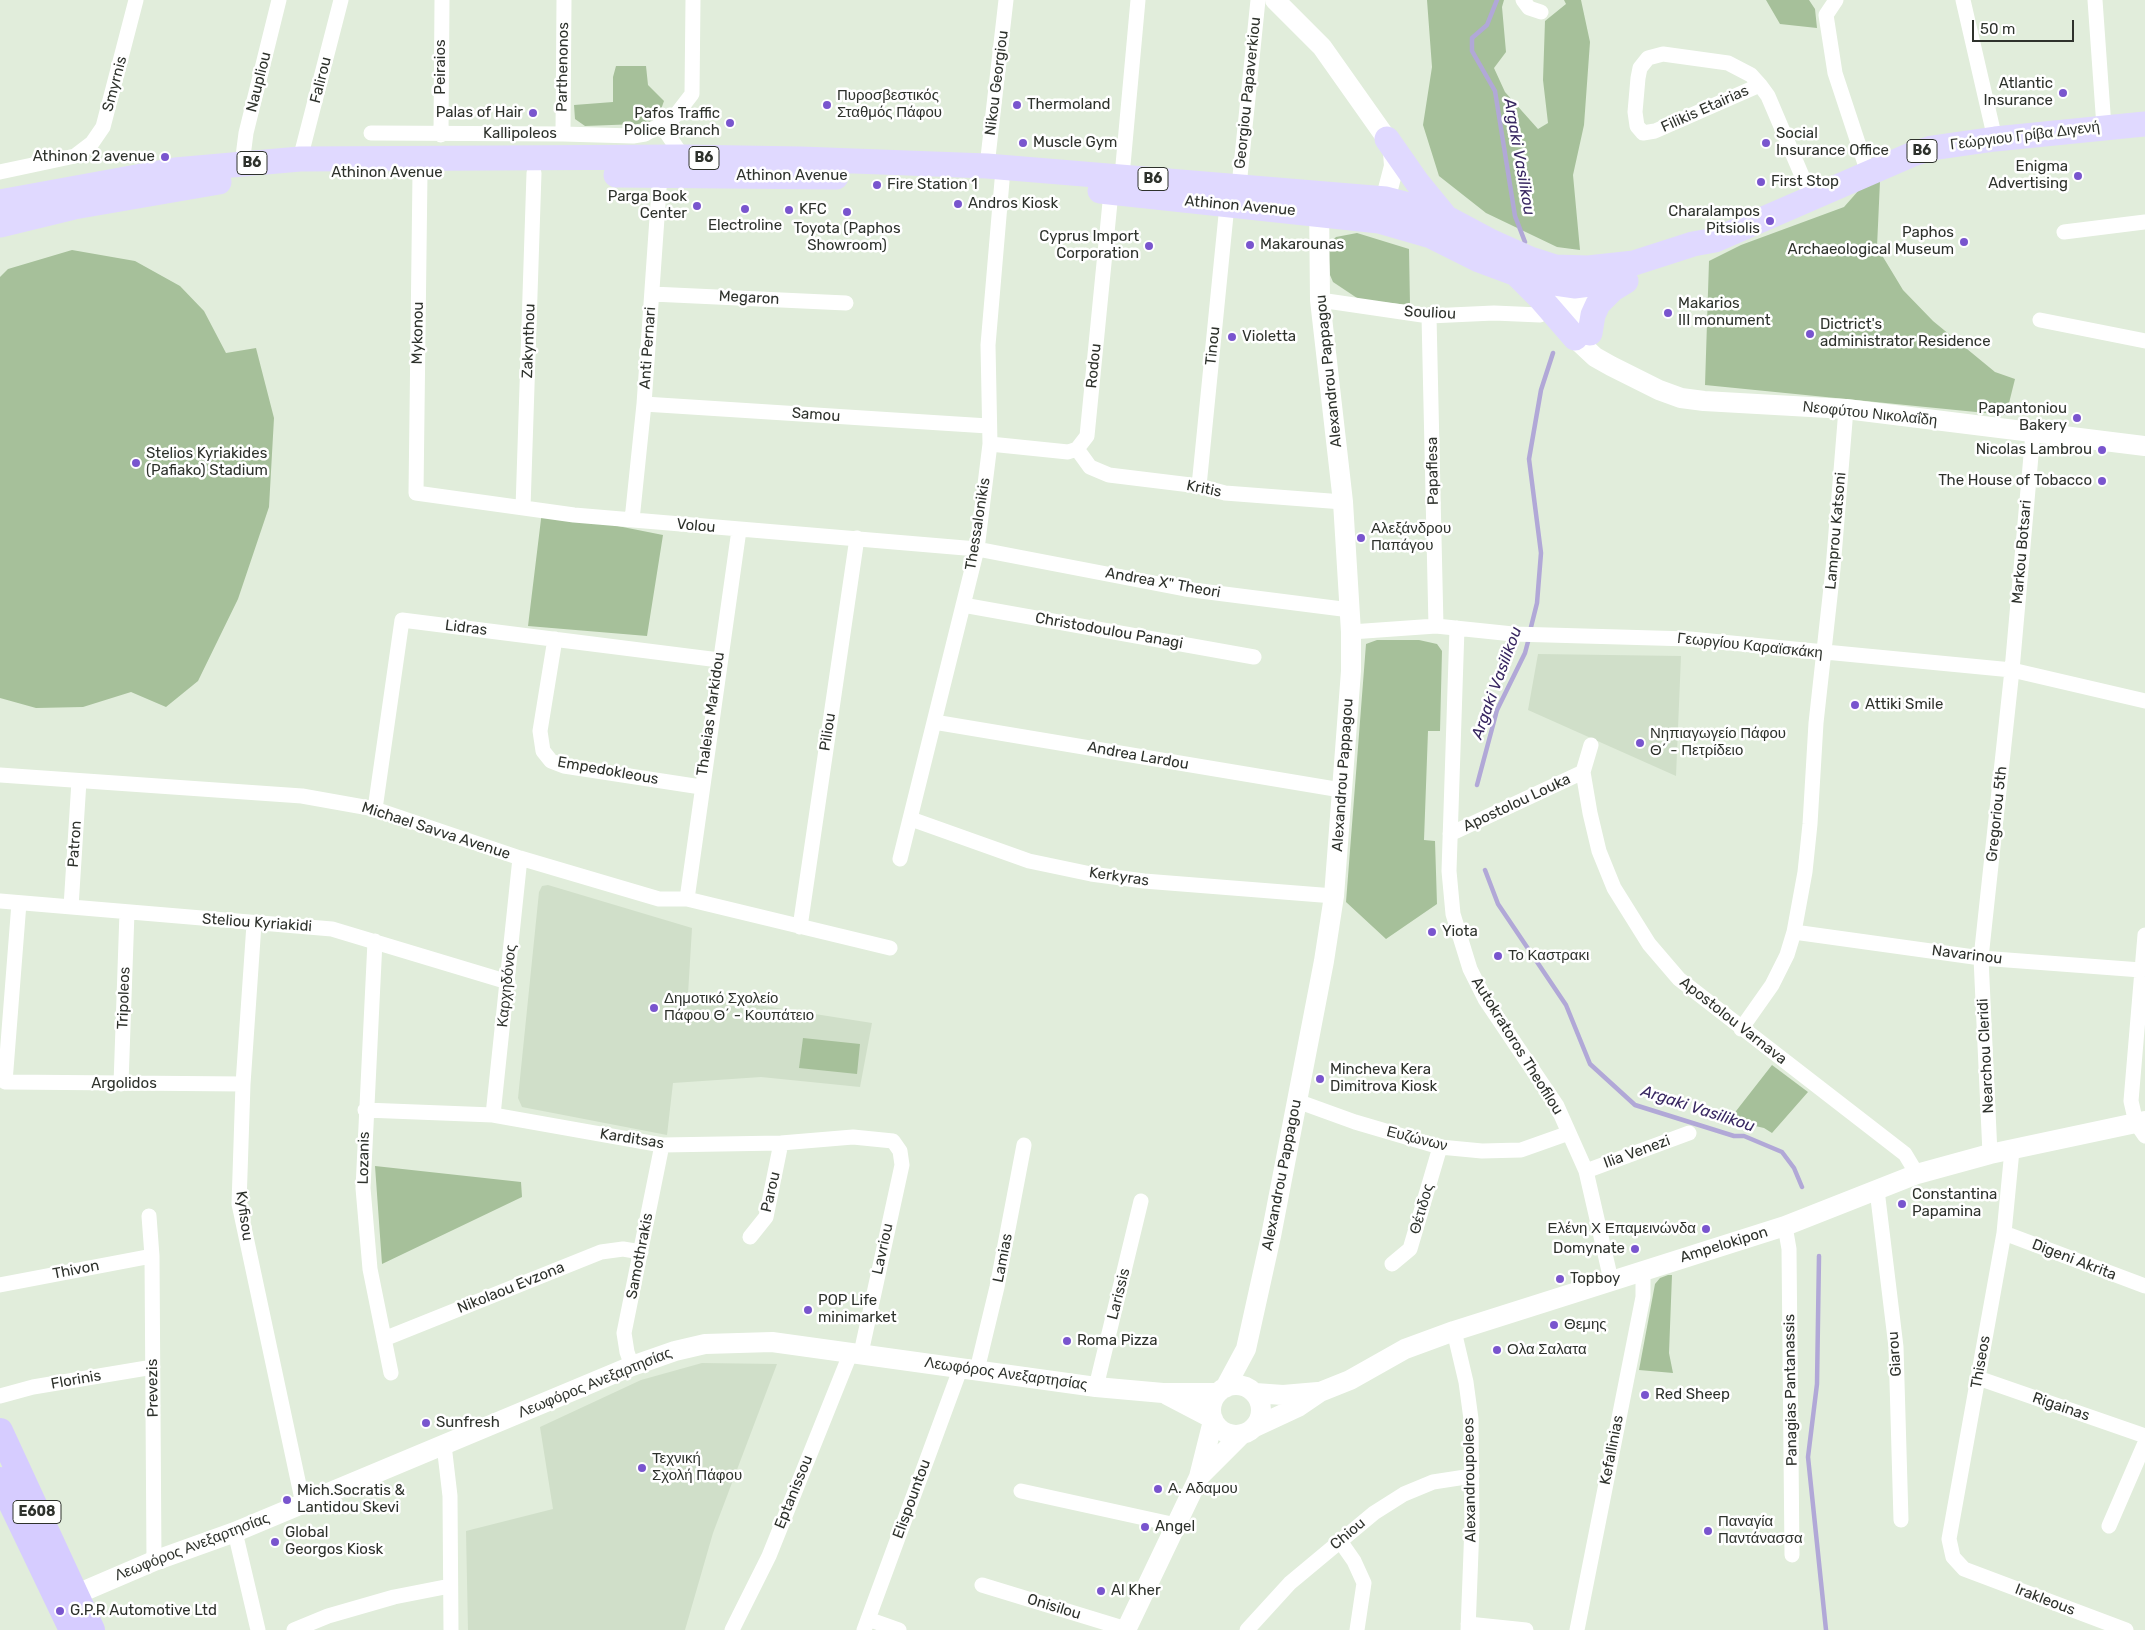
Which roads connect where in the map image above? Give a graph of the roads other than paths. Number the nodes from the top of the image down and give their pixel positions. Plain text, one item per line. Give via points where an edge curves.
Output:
1 (136, 0) edge
2 (279, 0) edge
3 (341, 0) edge
4 (442, 0) edge
5 (564, 0) edge
6 (692, 0) edge
7 (1006, 0) edge
8 (1138, 0) edge
9 (1258, 0) edge
10 (1275, 0) edge
11 (1523, 0) edge
12 (1836, 0) edge
13 (1963, 0) edge
14 (2095, 0) edge
15 (1541, 12) dead end
16 (1760, 85) junction
17 (2145, 124) edge
18 (664, 125) junction
19 (2104, 127) junction
20 (371, 133) dead end
21 (441, 134) junction
22 (562, 134) junction
23 (1994, 138) junction
24 (1387, 139) junction
25 (683, 157) junction
26 (300, 159) junction
27 (242, 164) junction
28 (423, 166) junction
29 (0, 172) edge
30 (534, 173) junction
31 (1868, 173) junction
32 (994, 174) junction
33 (660, 175) junction
34 (1116, 184) junction
35 (1233, 196) junction
36 (1811, 197) junction
37 (0, 202) edge
38 (1319, 203) junction
39 (1382, 210) junction
40 (1447, 218) junction
41 (2145, 222) edge
42 (0, 225) edge
43 (2064, 232) dead end
44 (1714, 240) junction
45 (1516, 275) junction
46 (1564, 276) junction
47 (1632, 277) junction
48 (652, 294) junction
49 (1320, 300) junction
50 (846, 303) dead end
51 (1540, 315) dead end
52 (1429, 316) junction
53 (2040, 320) dead end
54 (1583, 335) junction
55 (2145, 342) edge
56 (644, 404) junction
57 (1846, 409) junction
58 (988, 426) junction
59 (2032, 434) junction
60 (990, 444) junction
61 (2145, 446) edge
62 (1077, 449) junction
63 (1199, 486) junction
64 (416, 493) joint
65 (1343, 502) junction
66 (524, 508) junction
67 (632, 520) junction
68 (739, 530) junction
69 (857, 538) junction
70 (976, 549) junction
71 (963, 605) junction
72 (1350, 610) junction
73 (1436, 626) junction
74 (1457, 628) junction
75 (1351, 632) junction
76 (555, 639) junction
77 (1823, 653) junction
78 (1254, 657) dead end
79 (719, 660) junction
80 (2012, 670) junction
81 (2145, 700) edge
82 (934, 722) junction
83 (1591, 745) dead end
84 (1583, 772) junction
85 (0, 775) edge
86 (79, 782) junction
87 (701, 787) junction
88 (1341, 790) junction
89 (375, 809) junction
90 (912, 819) junction
91 (1450, 834) junction
92 (520, 858) junction
93 (900, 860) dead end
94 (1334, 896) junction
95 (687, 899) junction
96 (0, 901) edge
97 (19, 903) junction
98 (70, 907) junction
99 (127, 912) junction
100 (254, 924) junction
101 (800, 927) junction
102 (1794, 932) junction
103 (2145, 935) edge
104 (375, 941) junction
105 (890, 948) dead end
106 (1982, 958) junction
107 (2141, 970) junction
108 (508, 982) junction
109 (1741, 1029) junction
110 (2, 1082) edge
111 (120, 1084) junction
112 (243, 1084) junction
113 (1297, 1101) junction
114 (365, 1110) junction
115 (493, 1115) junction
116 (2142, 1126) edge
117 (1569, 1133) junction
118 (1689, 1133) dead end
119 (781, 1143) junction
120 (662, 1145) junction
121 (1024, 1145) dead end
122 (898, 1146) joint
123 (1440, 1147) junction
124 (2012, 1150) junction
125 (1990, 1154) junction
126 (1586, 1171) junction
127 (1917, 1174) junction
128 (1877, 1190) junction
129 (1141, 1201) dead end
130 (149, 1216) dead end
131 (1785, 1226) junction
132 (2004, 1233) junction
133 (750, 1237) dead end
134 (641, 1252) junction
135 (152, 1256) junction
136 (1392, 1264) dead end
137 (1644, 1270) junction
138 (1612, 1280) junction
139 (0, 1285) edge
140 (2145, 1286) edge
141 (1454, 1331) junction
142 (384, 1339) junction
143 (1246, 1349) junction
144 (856, 1352) junction
145 (632, 1366) junction
146 (153, 1367) junction
147 (969, 1368) junction
148 (391, 1373) dead end
149 (1978, 1378) junction
150 (1096, 1387) junction
151 (1221, 1390) junction
152 (1253, 1391) junction
153 (1320, 1392) junction
154 (1162, 1393) junction
155 (0, 1396) edge
156 (1213, 1420) junction
157 (0, 1431) edge
158 (1248, 1431) junction
159 (2145, 1436) edge
160 (2145, 1443) edge
161 (444, 1445) junction
162 (1472, 1476) junction
163 (1199, 1477) junction
164 (0, 1480) edge
165 (1021, 1491) dead end
166 (303, 1504) junction
167 (1901, 1520) dead end
168 (1176, 1525) junction
169 (2109, 1526) dead end
170 (235, 1532) junction
171 (1340, 1541) junction
172 (1792, 1555) dead end
173 (154, 1561) junction
174 (1964, 1569) joint
175 (982, 1585) dead end
176 (450, 1586) junction
177 (68, 1597) junction
178 (866, 1625) edge
179 (1468, 1627) edge
180 (1126, 1629) edge
181 (72, 1630) edge
182 (92, 1630) edge
183 (258, 1630) edge
184 (294, 1630) edge
185 (451, 1630) edge
186 (732, 1630) edge
187 (899, 1630) edge
188 (1247, 1630) edge
189 (1357, 1630) edge
190 (1526, 1630) edge
191 (1576, 1630) edge
192 (2126, 1630) edge

1 - 29 street, Smyrnis via 103,127 92,143 75,156
2 - 27 street, Naupliou via 246,132
3 - 26 street, Falirou
4 - 21 street, Peiraios
5 - 22 street, Parthenonos
6 - 18 street via 692,94
7 - 32 street, Nikou Georgiou
8 - 34 street, Rodou
9 - 35 street, Georgiou Papaverkiou
10 - 24 street via 1322,47
11 - 15 street via 1528,8
12 - 31 street via 1826,15 1834,73
13 - 23 street
14 - 19 street
16 - 16 street, Filikis Etairias via 1741,68 1728,63 1655,55 1644,62 1638,78 1637,126 1643,133 1655,131
16 - 36 street, Filikis Etairias via 1775,108
17 - 19 main road, Γεώργιου Γρίβα Διγενή / B6
18 - 22 street, Kallipoleos via 633,136
18 - 25 street
19 - 23 main road, Γεώργιου Γρίβα Διγενή / B6
20 - 21 street, Kallipoleos
21 - 22 street, Kallipoleos
21 - 28 street
23 - 31 main road, Γεώργιου Γρίβα Διγενή / B6 via 1932,148
24 - 39 street via 1393,152 1394,166
24 - 40 main road
25 - 28 main road, Athinon Avenue / B6
25 - 32 main road, Athinon Avenue / B6 via 801,159
26 - 27 main road, Athinon Avenue / B6
26 - 28 main road, Athinon Avenue / B6
27 - 37 main road, Athinon Avenue / B6 via 175,170
28 - 30 main road, Athinon Avenue / B6
28 - 42 main road, Athinon Avenue / B6 via 210,183 74,207
28 - 64 street, Mykonou
30 - 33 main road, Athinon Avenue / B6
30 - 66 street, Zakynthou
31 - 36 main road, Γεώργιου Γρίβα Διγενή / B6
32 - 33 main road, Athinon Avenue / B6 via 935,178
32 - 34 main road, Athinon Avenue / B6
32 - 58 street, Thessalonikis
33 - 48 street, Anti Pernari
34 - 35 main road, Athinon Avenue / B6
34 - 62 street, Rodou via 1087,436
35 - 38 main road, Athinon Avenue / B6
35 - 63 street, Tinou
36 - 44 main road, Γεώργιου Γρίβα Διγενή / B6
38 - 39 main road, Athinon Avenue / B6
38 - 49 street, Alexandrou Pappagou
39 - 40 main road, Athinon Avenue / B6 via 1421,208
39 - 45 main road, Athinon Avenue / B6 via 1479,260
40 - 46 main road, Athinon Avenue / B6
41 - 43 street
44 - 46 main road, Γεώργιου Γρίβα Διγενή / B6 via 1634,263
44 - 47 main road, Γεώργιου Γρίβα Διγενή / B6 via 1697,253 1673,264
45 - 46 main road, Athinon Avenue / B6
45 - 54 main road
46 - 47 main road, Γεώργιου Γρίβα Διγενή / B6 via 1600,284
46 - 54 street, Νεοφύτου Νικολαΐδη
47 - 54 main road via 1598,304
48 - 50 street, Megaron
48 - 56 street, Anti Pernari
49 - 52 street, Souliou
49 - 65 street, Alexandrou Pappagou
51 - 52 street, Souliou
52 - 73 street, Papaflesa
53 - 55 street
54 - 57 street, Νεοφύτου Νικολαΐδη via 1603,361 1681,398
56 - 58 street, Samou
56 - 67 street, Anti Pernari
57 - 59 street, Νεοφύτου Νικολαΐδη
57 - 77 street, Lamprou Katsoni
58 - 60 street, Thessalonikis
59 - 61 street, Νεοφύτου Νικολαΐδη
59 - 80 street, Markou Botsari
60 - 62 street via 1059,452
60 - 70 street, Thessalonikis
62 - 63 street, Kritis via 1090,467 1103,474
63 - 65 street, Kritis via 1225,493
64 - 66 street, Volou
65 - 72 street, Alexandrou Pappagou
66 - 67 street, Volou
67 - 68 street, Volou
68 - 69 street, Volou
68 - 79 street, Thaleias Markidou
69 - 70 street, Volou
69 - 101 street, Piliou
70 - 71 street, Thessalonikis
70 - 72 street, Andrea X" Theori via 1185,589
71 - 78 street, Christodoulou Panagi
71 - 82 street, Thessalonikis
72 - 75 street, Alexandrou Pappagou
73 - 74 street, Γεωργίου Καραϊσκάκη
73 - 75 street, Γεωργίου Καραϊσκάκη
74 - 77 street, Γεωργίου Καραϊσκάκη via 1513,634 1690,639
74 - 91 street, Autokratoros Theofilou
75 - 88 street, Alexandrou Pappagou
76 - 79 street, Lidras
76 - 87 street, Empedokleous via 540,731 543,751 551,761 564,766
76 - 89 street, Lidras via 402,620
77 - 80 street, Γεωργίου Καραϊσκάκη
77 - 102 street, Lamprou Katsoni via 1808,852
79 - 87 street, Thaleias Markidou
80 - 81 street, Γεωργίου Καραϊσκάκη
80 - 106 street, Gregoriou 5th
82 - 88 street, Andrea Lardou
82 - 90 street, Thessalonikis
83 - 84 street, Apostolou Varnava
84 - 91 street, Apostolou Louka
84 - 109 street, Apostolou Varnava via 1599,851 1622,903 1649,944 1679,979
85 - 86 street, Michael Savva Avenue
86 - 89 street, Michael Savva Avenue via 302,796
86 - 98 street, Patron
87 - 95 street, Thaleias Markidou
88 - 94 street, Alexandrou Pappagou
89 - 92 street, Michael Savva Avenue
90 - 93 street, Thessalonikis
90 - 94 street, Kerkyras via 1029,861 1091,874 1144,882
91 - 117 street, Autokratoros Theofilou via 1453,914 1470,969 1485,999 1557,1106
92 - 95 street, Michael Savva Avenue via 659,899
92 - 108 street, Καρχηδόνος
94 - 113 street, Alexandrou Pappagou
95 - 101 street, Michael Savva Avenue
96 - 97 street, Steliou Kyriakidi
97 - 98 street, Steliou Kyriakidi
97 - 110 street, Argolidos
98 - 99 street, Steliou Kyriakidi
99 - 100 street, Steliou Kyriakidi
99 - 111 street, Tripoleos
100 - 104 street, Steliou Kyriakidi via 332,929
100 - 112 street, Kyfisou
101 - 105 street, Michael Savva Avenue
102 - 106 street, Navarinou
102 - 109 street, Lamprou Katsoni via 1772,986
103 - 107 street
104 - 108 street, Steliou Kyriakidi
104 - 114 street, Lozanis
106 - 107 street, Navarinou
106 - 125 street, Nearchou Cleridi
107 - 116 street via 2131,1089 2132,1111
108 - 115 street, Καρχηδόνος
109 - 127 street, Apostolou Varnava via 1905,1154
110 - 111 street, Argolidos
111 - 112 street, Argolidos
112 - 166 street, Kyfisou via 239,1204
113 - 123 street, Ευζώνων
113 - 143 street, Alexandrou Pappagou
114 - 115 street, Karditsas
114 - 142 street, Lozanis via 363,1188 366,1228
115 - 120 street, Karditsas
116 - 124 street, Ampelokipon
117 - 123 street, Ευζώνων via 1521,1150
117 - 126 street, Autokratoros Theofilou
118 - 126 street, Ilia Venezi
119 - 120 street, Karditsas
119 - 122 street, Karditsas via 853,1137 886,1139
119 - 133 street, Parou via 766,1217
120 - 134 street, Samothrakis
121 - 147 street, Lamias via 998,1287
122 - 144 street, Lavriou via 902,1166
123 - 136 street, Θέτιδος via 1410,1249
124 - 125 street, Ampelokipon
124 - 132 street, Thiseos
125 - 127 street, Ampelokipon
126 - 138 street, Autokratoros Theofilou
127 - 128 street, Ampelokipon
128 - 131 street, Ampelokipon
128 - 167 street, Giarou via 1896,1347
129 - 150 street, Larissis
130 - 135 street, Prevezis
131 - 137 street, Ampelokipon
131 - 172 street, Panagias Pantanassis via 1789,1248
132 - 140 street, Digeni Akrita
132 - 149 street, Thiseos
134 - 142 street, Nikolaou Evzona via 623,1249 601,1252
134 - 145 street, Samothrakis via 624,1333 626,1352
135 - 139 street, Thivon
135 - 146 street, Prevezis
137 - 138 street, Ampelokipon
137 - 191 street, Kefallinias via 1642,1297
138 - 141 street, Ampelokipon
141 - 153 street, Ampelokipon via 1405,1349 1350,1380
141 - 162 street, Alexandroupoleos via 1468,1400
142 - 148 street, Lozanis
143 - 151 street, Alexandrou Pappagou
143 - 152 street, Alexandrou Pappagou
144 - 145 street, Λεωφόρος Ανεξαρτησίας via 772,1342 713,1344 675,1351
144 - 147 street, Λεωφόρος Ανεξαρτησίας
144 - 186 street, Eptanissou via 769,1556
145 - 161 street, Λεωφόρος Ανεξαρτησίας
146 - 155 street, Florinis via 33,1387
146 - 173 street, Prevezis
147 - 150 street, Λεωφόρος Ανεξαρτησίας
147 - 178 street, Elispountou
149 - 159 street, Rigainas
149 - 174 street, Thiseos via 1949,1539 1953,1557
150 - 154 street, Λεωφόρος Ανεξαρτησίας
151 - 152 street via 1238,1385
151 - 154 street, Λεωφόρος Ανεξαρτησίας
151 - 156 street via 1212,1404
152 - 153 street, Ampelokipon via 1283,1395
152 - 158 street via 1262,1406 1259,1421
153 - 158 street, Ampelokipon via 1298,1407
154 - 156 street, Λεωφόρος Ανεξαρτησίας
156 - 158 street via 1223,1432 1232,1435
156 - 163 street
157 - 177 highway, E608
158 - 163 street
160 - 169 street
161 - 166 street, Λεωφόρος Ανεξαρτησίας
161 - 176 street via 450,1496
162 - 171 street, Chiou via 1433,1482 1404,1494 1374,1512
162 - 179 street, Alexandroupoleos
163 - 168 street
164 - 177 highway, E608
165 - 168 street
166 - 170 street, Λεωφόρος Ανεξαρτησίας
168 - 180 street
170 - 173 street, Λεωφόρος Ανεξαρτησίας
170 - 183 street
171 - 188 street, Chiou via 1290,1583
171 - 189 street via 1364,1583
173 - 177 street, Λεωφόρος Ανεξαρτησίας
174 - 192 street, Irakleous
175 - 180 street, Onisilou
176 - 184 street via 394,1597 328,1616
176 - 185 street
177 - 181 highway, E608
177 - 182 highway, E608
178 - 187 street
179 - 190 street

